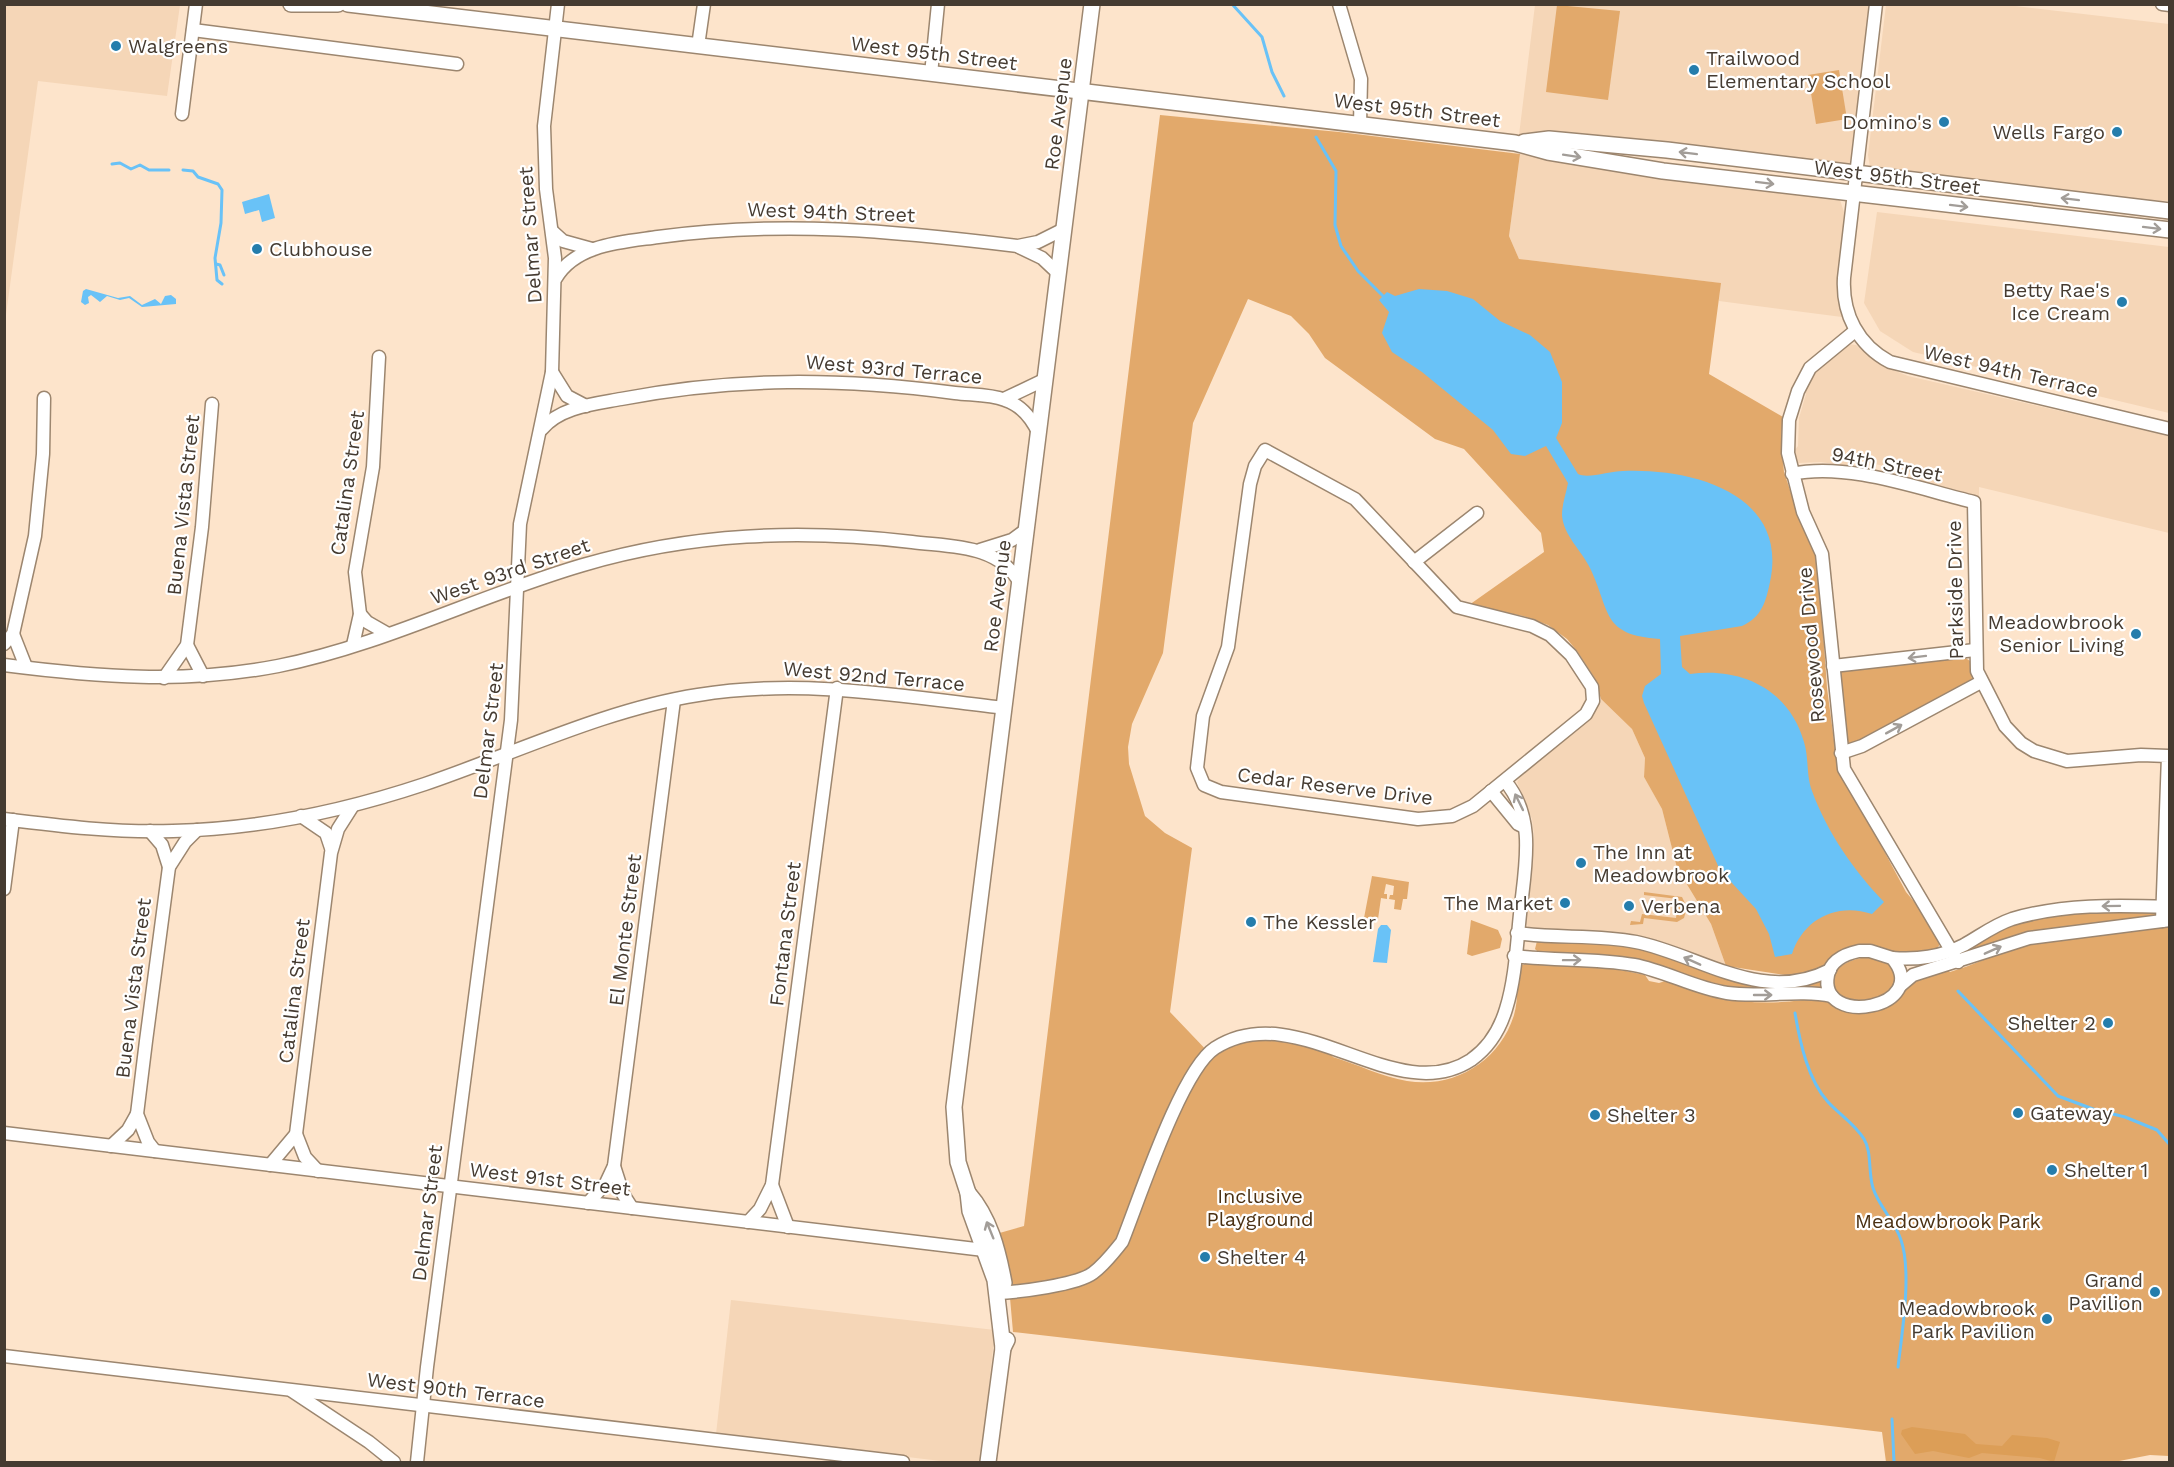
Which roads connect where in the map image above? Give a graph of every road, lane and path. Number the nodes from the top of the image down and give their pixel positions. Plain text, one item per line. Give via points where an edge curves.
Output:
1 (196, 4) edge
2 (291, 4) edge
3 (339, 4) edge
4 (348, 4) edge
5 (558, 4) edge
6 (704, 4) edge
7 (938, 4) edge
8 (1092, 4) edge
9 (1340, 4) edge
10 (1876, 4) edge
11 (2162, 4) edge
12 (2169, 6) edge
13 (402, 8) edge
14 (193, 30) junction
15 (555, 30) junction
16 (698, 46) junction
17 (457, 64) dead end
18 (931, 74) junction
19 (1083, 92) junction
20 (182, 114) dead end
21 (1360, 125) junction
22 (1515, 143) junction
23 (1856, 174) junction
24 (1854, 193) junction
25 (2169, 211) edge
26 (1064, 229) junction
27 (2169, 230) edge
28 (552, 231) junction
29 (1018, 246) junction
30 (593, 249) junction
31 (1059, 274) junction
32 (556, 278) junction
33 (1855, 331) junction
34 (379, 357) dead end
35 (552, 372) junction
36 (1046, 379) junction
37 (44, 398) dead end
38 (1004, 399) junction
39 (212, 404) dead end
40 (586, 406) junction
41 (2169, 429) edge
42 (541, 430) junction
43 (1039, 435) junction
44 (1792, 474) junction
45 (1974, 502) joint
46 (1477, 513) dead end
47 (1027, 529) junction
48 (978, 550) junction
49 (1414, 562) junction
50 (1020, 583) junction
51 (517, 588) junction
52 (360, 614) junction
53 (13, 634) junction
54 (388, 634) junction
55 (4, 644) edge
56 (187, 645) junction
57 (353, 645) junction
58 (1975, 650) junction
59 (4, 665) edge
60 (1833, 666) junction
61 (26, 667) junction
62 (203, 676) junction
63 (164, 678) junction
64 (1981, 682) junction
65 (837, 688) junction
66 (674, 700) junction
67 (1004, 708) junction
68 (1841, 753) junction
69 (506, 755) junction
70 (1504, 781) junction
71 (1491, 791) junction
72 (352, 807) junction
73 (301, 816) junction
74 (9, 820) edge
75 (1524, 826) junction
76 (197, 830) junction
77 (150, 831) junction
78 (332, 853) junction
79 (169, 867) junction
80 (4, 889) edge
81 (2165, 907) edge
82 (2166, 921) edge
83 (1517, 933) junction
84 (1514, 956) junction
85 (1955, 956) junction
86 (1892, 958) junction
87 (1830, 970) junction
88 (1900, 986) junction
89 (1832, 996) junction
90 (137, 1114) junction
91 (4, 1133) edge
92 (296, 1134) junction
93 (111, 1146) junction
94 (155, 1151) junction
95 (270, 1165) junction
96 (614, 1166) junction
97 (318, 1171) junction
98 (772, 1185) junction
99 (450, 1186) junction
100 (968, 1193) junction
101 (588, 1203) junction
102 (632, 1208) junction
103 (748, 1222) junction
104 (788, 1227) junction
105 (984, 1250) junction
106 (1001, 1293) junction
107 (4, 1356) edge
108 (291, 1391) junction
109 (423, 1405) junction
110 (394, 1462) edge
111 (417, 1462) edge
112 (903, 1462) edge
113 (988, 1462) edge

1 - 14 street
2 - 3 main road
4 - 13 main road, West 95th Street
5 - 15 street, Delmar Street
6 - 16 street
7 - 18 street
8 - 19 main road, Roe Avenue
9 - 21 street via 1361,79
10 - 23 street
11 - 12 street
13 - 15 main road, West 95th Street
14 - 17 street
14 - 20 street
15 - 16 main road, West 95th Street
15 - 28 street, Delmar Street via 544,126
16 - 18 main road, West 95th Street
18 - 19 main road, West 95th Street
19 - 21 main road, West 95th Street
19 - 26 main road, Roe Avenue
21 - 22 main road, West 95th Street
23 -> 22 main road, West 95th Street via 1573,141
22 -> 24 main road, West 95th Street via 1663,171
23 - 24 street
25 -> 23 main road, West 95th Street
24 -> 27 main road, West 95th Street
24 - 33 street via 1844,289 1845,305
26 - 29 street, West 94th Street via 1038,242
26 - 31 main road, Roe Avenue
28 - 30 street, West 94th Street via 568,243
28 - 32 street, Delmar Street
29 - 30 street, West 94th Street via 900,232 807,227 697,232
29 - 31 street via 1042,258
30 - 32 street, West 94th Street via 568,262
31 - 36 main road, Roe Avenue
32 - 35 street, Delmar Street
33 - 41 street, West 94th Terrace via 1869,348 1890,362
33 - 44 street, Rosewood Drive via 1810,368 1798,391 1789,420
34 - 52 street, Catalina Street via 373,466 355,572
35 - 40 street via 567,396
35 - 42 street, Delmar Street
36 - 38 street
36 - 43 main road, Roe Avenue
37 - 53 street via 35,536
38 - 40 street, West 93rd Terrace via 870,383 791,380 680,388
38 - 43 street, West 93rd Terrace via 1028,415
39 - 56 street, Buena Vista Street
40 - 42 street, West 93rd Terrace via 554,417
42 - 51 street, Delmar Street via 520,524
43 - 47 main road, Roe Avenue
44 - 45 street, 94th Street via 1839,471
44 - 60 street, Rosewood Drive via 1803,512 1822,554
45 - 58 street, Parkside Drive
46 - 49 street
47 - 48 street via 1012,540
47 - 50 main road, Roe Avenue
48 - 50 street, West 93rd Street via 1009,568
48 - 51 street, West 93rd Street via 836,534 753,534 622,554
49 - 70 street, Cedar Reserve Drive via 1457,606 1532,626 1550,636 1571,655 1592,687 1593,701 1586,714
49 - 71 street, Cedar Reserve Drive via 1355,499 1265,450 1250,484 1228,647 1203,716 1197,768 1204,785 1221,792 1429,819 1464,812
50 - 67 main road, Roe Avenue
51 - 54 street, West 93rd Street
51 - 69 street, Delmar Street via 515,685
52 - 54 street
52 - 57 street, Catalina Street
53 - 55 street
53 - 61 street
54 - 57 street, West 93rd Street
56 - 62 street
56 - 63 street, Buena Vista Street
57 - 62 street, West 93rd Street via 292,663
58 -> 60 street
58 - 64 street, Parkside Drive
59 - 61 street, West 93rd Street
60 - 68 street, Rosewood Drive
61 - 63 street, West 93rd Street via 100,677
62 - 63 street, West 93rd Street
68 -> 64 street via 1862,746
64 - 81 street, Parkside Drive via 2014,737 2044,755 2067,761 2168,756
65 - 66 street, West 92nd Terrace via 735,689
65 - 67 street, West 92nd Terrace
65 - 98 street, Fontana Street
66 - 69 street, West 92nd Terrace via 628,711
66 - 96 street, El Monte Street
67 - 100 main road, Roe Avenue via 955,1099 958,1162
68 - 85 street, Rosewood Drive via 1851,783
69 - 72 street, West 92nd Terrace
69 - 99 street, Delmar Street
70 - 71 street, Cedar Reserve Drive
75 -> 70 street via 1521,803
71 - 75 street
72 - 73 street, West 92nd Terrace
72 - 78 street, Catalina Street via 338,829
73 - 76 street, West 92nd Terrace
73 - 78 street via 326,833
74 - 77 street, West 92nd Terrace
74 - 80 street
75 - 83 street via 1525,866
76 - 77 street, West 92nd Terrace
76 - 79 street, Buena Vista Street
77 - 79 street via 162,845
78 - 92 street, Catalina Street
79 - 90 street, Buena Vista Street
81 - 82 street, Parkside Drive
81 -> 85 street via 2095,907 2024,916 1998,924
85 -> 82 street via 2029,938
83 - 84 street
87 -> 83 street via 1807,980 1772,981 1721,972 1637,942
84 -> 89 street via 1620,963 1725,993
84 - 106 street via 1506,1008 1496,1033 1474,1057 1446,1072 1408,1072 1337,1048 1273,1035 1247,1036 1216,1047 1184,1086 1122,1242 1091,1275
85 - 86 street
85 - 88 street via 1913,975
86 - 87 street via 1859,951 1840,957
86 - 88 street via 1900,972
87 - 89 street via 1827,988
88 - 89 street via 1885,1002 1874,1007 1853,1007
90 - 93 street, Buena Vista Street via 128,1130
90 - 94 street, Buena Vista Street
91 - 93 street, West 91st Street
92 - 95 street
92 - 97 street via 305,1157
93 - 94 street, West 91st Street
94 - 95 street, West 91st Street
95 - 97 street, West 91st Street
96 - 101 street, El Monte Street via 606,1184
96 - 102 street, El Monte Street
97 - 99 street, West 91st Street
98 - 103 street, Fontana Street
98 - 104 street, Fontana Street
99 - 101 street, West 91st Street
99 - 109 street, Delmar Street
100 - 105 main road, Roe Avenue
106 -> 100 main road, Roe Avenue via 994,1239 980,1206
101 - 102 street, West 91st Street
102 - 103 street, West 91st Street
103 - 104 street, West 91st Street
104 - 105 street, West 91st Street
105 - 106 main road, Roe Avenue
106 - 113 main road, Roe Avenue via 1003,1348
107 - 108 street, West 90th Terrace
108 - 109 street, West 90th Terrace
108 - 110 street
109 - 111 street, Delmar Street
109 - 112 street, West 90th Terrace

